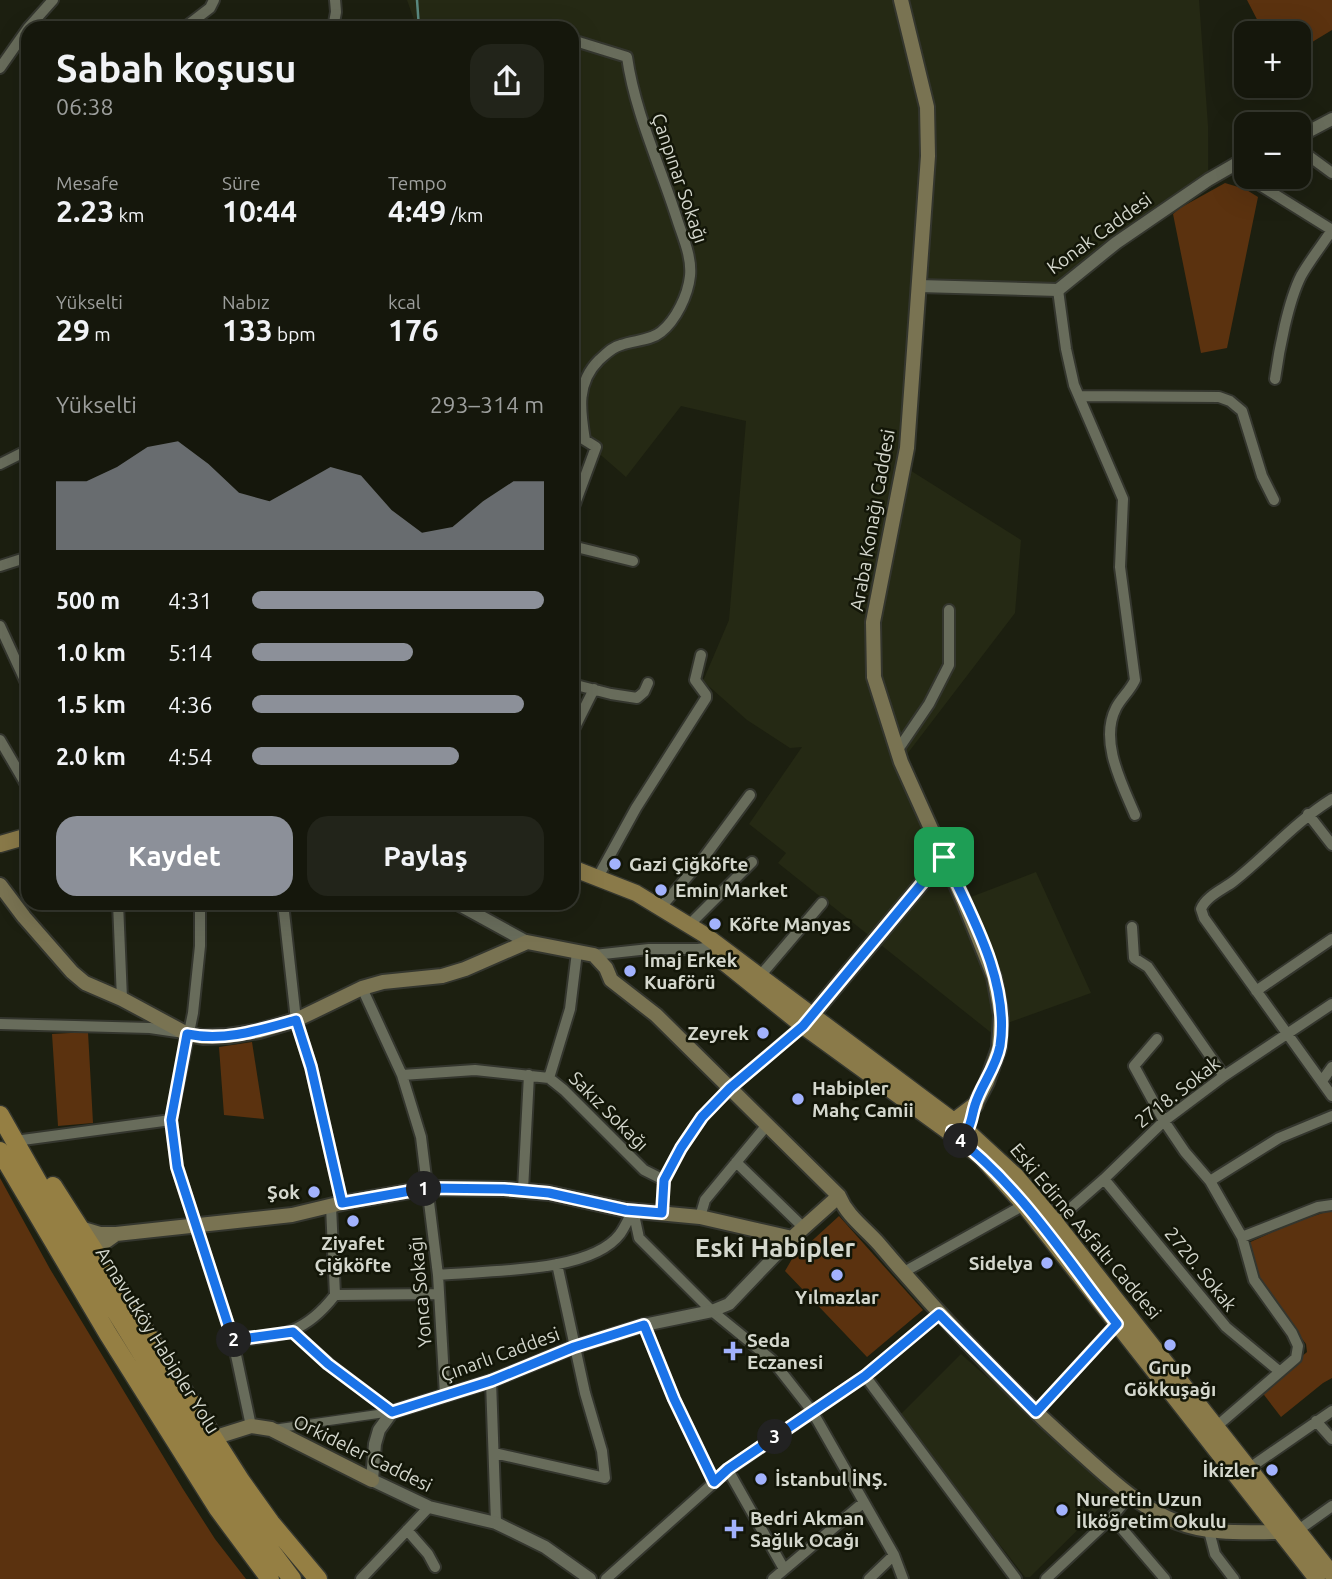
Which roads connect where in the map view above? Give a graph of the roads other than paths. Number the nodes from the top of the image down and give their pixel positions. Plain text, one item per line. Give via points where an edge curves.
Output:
1 (53, 0) edge
2 (214, 0) edge
3 (335, 0) edge
4 (901, 0) edge
5 (34, 21) edge
6 (193, 21) edge
7 (334, 21) edge
8 (21, 38) edge
9 (579, 42) edge
10 (0, 68) edge
11 (1332, 119) edge
12 (1311, 130) edge
13 (1311, 158) edge
14 (1234, 164) edge
15 (1230, 166) junction
16 (1234, 168) edge
17 (1332, 173) edge
18 (1267, 189) edge
19 (1332, 230) edge
20 (919, 286) junction
21 (1059, 290) junction
22 (1275, 379) dead end
23 (1079, 396) junction
24 (579, 436) edge
25 (584, 439) junction
26 (21, 454) edge
27 (0, 464) edge
28 (579, 490) edge
29 (1274, 500) dead end
30 (579, 549) edge
31 (21, 559) edge
32 (633, 561) dead end
33 (0, 566) edge
34 (949, 610) dead end
35 (0, 626) edge
36 (701, 655) dead end
37 (21, 672) edge
38 (648, 683) dead end
39 (579, 686) edge
40 (594, 689) junction
41 (579, 719) edge
42 (0, 740) edge
43 (897, 751) junction
44 (21, 776) edge
45 (750, 795) dead end
46 (1332, 799) edge
47 (1308, 814) junction
48 (1135, 815) dead end
49 (21, 837) edge
50 (2, 840) edge
51 (1332, 845) edge
52 (944, 857) junction
53 (752, 862) dead end
54 (579, 870) edge
55 (598, 877) junction
56 (579, 882) edge
57 (0, 885) edge
58 (821, 903) dead end
59 (661, 907) junction
60 (118, 910) edge
61 (200, 910) edge
62 (284, 910) edge
63 (469, 910) edge
64 (690, 925) junction
65 (1132, 927) dead end
66 (1332, 939) edge
67 (527, 942) junction
68 (709, 944) junction
69 (577, 952) junction
70 (594, 955) junction
71 (760, 975) junction
72 (362, 988) junction
73 (1256, 991) junction
74 (122, 999) junction
75 (1332, 1004) edge
76 (296, 1020) junction
77 (808, 1020) junction
78 (6, 1024) edge
79 (187, 1034) junction
80 (1286, 1035) junction
81 (1157, 1039) dead end
82 (1332, 1067) edge
83 (402, 1074) junction
84 (529, 1075) junction
85 (1224, 1076) junction
86 (550, 1078) junction
87 (1322, 1081) junction
88 (730, 1088) junction
89 (1332, 1096) edge
90 (975, 1105) joint
91 (0, 1115) edge
92 (1332, 1116) edge
93 (171, 1120) junction
94 (1164, 1121) junction
95 (767, 1125) junction
96 (957, 1129) junction
97 (8, 1146) edge
98 (736, 1162) junction
99 (1104, 1179) junction
100 (664, 1180) junction
101 (1210, 1181) junction
102 (427, 1188) junction
103 (523, 1190) junction
104 (839, 1196) junction
105 (336, 1205) junction
106 (1024, 1205) junction
107 (1332, 1205) edge
108 (633, 1210) junction
109 (662, 1213) junction
110 (700, 1217) junction
111 (1055, 1222) junction
112 (197, 1226) junction
113 (80, 1228) junction
114 (804, 1228) junction
115 (117, 1234) junction
116 (1242, 1237) junction
117 (792, 1238) junction
118 (557, 1264) junction
119 (96, 1267) junction
120 (902, 1273) junction
121 (438, 1275) junction
122 (438, 1294) junction
123 (335, 1295) junction
124 (712, 1311) junction
125 (939, 1314) junction
126 (1117, 1324) junction
127 (644, 1325) junction
128 (293, 1332) junction
129 (233, 1340) junction
130 (574, 1347) junction
131 (1279, 1371) junction
132 (865, 1376) junction
133 (491, 1381) junction
134 (445, 1395) junction
135 (812, 1411) junction
136 (1332, 1411) edge
137 (392, 1412) junction
138 (1036, 1412) junction
139 (1316, 1421) junction
140 (251, 1426) junction
141 (1217, 1426) junction
142 (271, 1429) junction
143 (214, 1438) junction
144 (1332, 1439) edge
145 (494, 1453) junction
146 (728, 1469) junction
147 (1248, 1469) junction
148 (372, 1480) junction
149 (714, 1482) junction
150 (1129, 1496) junction
151 (864, 1502) junction
152 (1332, 1506) edge
153 (429, 1507) junction
154 (1112, 1517) junction
155 (496, 1523) junction
156 (407, 1530) junction
157 (1209, 1531) junction
158 (1289, 1531) junction
159 (894, 1555) junction
160 (435, 1567) dead end
161 (784, 1569) junction
162 (1332, 1574) edge
163 (270, 1579) edge
164 (292, 1579) edge
165 (318, 1579) edge
166 (361, 1579) edge
167 (590, 1579) edge
168 (606, 1579) edge
169 (772, 1579) edge
170 (869, 1579) edge
171 (903, 1579) edge
172 (1016, 1579) edge
173 (1046, 1579) edge
174 (1166, 1579) edge
175 (1234, 1579) edge
176 (1317, 1579) edge

1 - 5 street
2 - 6 street
3 - 7 street
4 - 20 main road, Araba Konağı Caddesi via 929,118
8 - 10 street
9 - 25 street, Çanpınar Sokağı via 627,57 631,88 690,263 685,298 661,333 619,345 592,367 581,388
11 - 12 street
13 - 17 street
14 - 15 street, Konak Caddesi
15 - 16 street
15 - 21 street, Konak Caddesi via 1116,243
18 - 19 street
19 - 22 street via 1296,289
20 - 21 street, Konak Caddesi
20 - 43 main road, Araba Konağı Caddesi via 907,448 873,622 874,677
21 - 23 street via 1066,349
23 - 29 street via 1219,397 1230,401 1242,411
23 - 48 street via 1123,499 1120,567 1135,680 1114,710 1111,746
24 - 25 street
25 - 28 street via 596,447
26 - 27 street
30 - 32 street
31 - 33 street
34 - 43 street via 949,666
35 - 37 street
36 - 55 street via 695,681 706,698
38 - 40 street via 637,698
39 - 40 street
40 - 41 street
42 - 44 street
43 - 52 main road, Araba Konağı Caddesi
45 - 59 street
46 - 47 street
47 - 51 street
47 - 73 street via 1202,905 1204,918
49 - 50 main road
52 - 77 main road
52 - 90 main road, Araba Konağı Caddesi via 988,959 1001,1016 999,1048
53 - 64 street
54 - 55 main road, Eski Edirne Asfaltı Caddesi
55 - 59 main road, Eski Edirne Asfaltı Caddesi
56 - 68 main road, Eski Edirne Asfaltı Caddesi via 642,908
57 - 74 main road via 72,972 85,984
58 - 71 street
59 - 64 main road, Eski Edirne Asfaltı Caddesi
60 - 74 street
61 - 79 street via 193,1013
62 - 76 street
63 - 67 street
64 - 68 main road, Eski Edirne Asfaltı Caddesi
65 - 85 street via 1134,958 1148,967
66 - 73 street
67 - 69 main road
67 - 72 main road via 465,970
68 - 70 street
68 - 71 main road, Eski Edirne Asfaltı Caddesi
68 - 77 main road, Eski Edirne Asfaltı Caddesi
69 - 70 main road
69 - 86 street via 570,1009
70 - 88 main road via 611,980 656,1016
71 - 77 main road, Eski Edirne Asfaltı Caddesi
72 - 76 main road
72 - 83 street, Yonca Sokağı
73 - 80 street
74 - 79 main road
75 - 80 street, 2718. Sokak
76 - 79 main road via 228,1036
76 - 105 street via 317,1092
77 - 88 street
77 - 96 main road, Eski Edirne Asfaltı Caddesi
77 - 96 main road, Eski Edirne Asfaltı Caddesi via 918,1109
78 - 79 street via 150,1028
79 - 93 street
80 - 85 street, 2718. Sokak
80 - 87 street
81 - 94 street via 1134,1066
82 - 87 street
83 - 84 street, Sakız Sokağı via 475,1070
83 - 102 street, Yonca Sokağı via 421,1138
84 - 86 street, Sakız Sokağı
84 - 103 street
85 - 94 street, 2718. Sokak
86 - 100 street, Sakız Sokağı via 644,1170
87 - 89 street
88 - 95 main road
88 - 100 street via 702,1117
90 - 96 main road via 973,1119
91 - 97 highway, Arnavutköy Habipler Yolu
92 - 101 street via 1279,1138
93 - 97 street
93 - 112 street via 177,1167
94 - 99 street, 2718. Sokak
94 - 101 street
95 - 98 street
95 - 104 main road
96 - 106 main road, Eski Edirne Asfaltı Caddesi
96 - 111 main road, Eski Edirne Asfaltı Caddesi via 1016,1176
97 - 113 highway via 45,1174
97 - 119 highway, Arnavutköy Habipler Yolu
97 - 163 highway, Arnavutköy Habipler Yolu via 108,1334 218,1510
98 - 110 street via 705,1200
98 - 114 street
99 - 111 street, 2718. Sokak
99 - 131 street, 2720. Sokak via 1226,1327
100 - 109 street
101 - 116 street
102 - 103 main road
102 - 105 main road
102 - 121 street, Yonca Sokağı
103 - 108 main road
104 - 114 main road, Çınarlı Caddesi
104 - 120 main road via 844,1208
105 - 112 main road
105 - 123 street
106 - 120 street
106 - 126 main road, Eski Edirne Asfaltı Caddesi
107 - 116 street
108 - 109 main road
108 - 118 street via 619,1236 592,1255
108 - 124 street via 639,1238
109 - 110 main road
110 - 117 main road
111 - 141 main road, Eski Edirne Asfaltı Caddesi
112 - 115 main road
112 - 129 street
113 - 115 main road
113 - 119 highway
114 - 117 main road, Çınarlı Caddesi
115 - 119 main road via 102,1244
116 - 131 street via 1254,1280 1298,1346 1296,1358
117 - 124 street, Çınarlı Caddesi via 729,1304
118 - 121 street
118 - 130 street
119 - 143 highway
119 - 164 highway, Arnavutköy Habipler Yolu via 229,1495
120 - 125 main road
121 - 122 street, Yonca Sokağı
122 - 123 street
122 - 134 street, Yonca Sokağı
123 - 128 street
124 - 127 street, Çınarlı Caddesi
124 - 135 street via 772,1360
125 - 132 street
125 - 138 main road
126 - 138 street
126 - 158 main road, Eski Edirne Asfaltı Caddesi via 1234,1475
127 - 130 street, Çınarlı Caddesi
127 - 149 street
128 - 129 street
128 - 137 street
129 - 140 street
130 - 133 street, Çınarlı Caddesi
130 - 145 street via 605,1478
131 - 141 street
132 - 135 street
132 - 172 street
133 - 134 street, Çınarlı Caddesi
133 - 145 street
134 - 137 street, Çınarlı Caddesi
135 - 146 street
135 - 151 street
136 - 139 street
137 - 142 street, Çınarlı Caddesi
137 - 148 street via 379,1430
138 - 150 main road
139 - 144 street
139 - 147 street
140 - 142 main road, Çınarlı Caddesi
140 - 143 main road, Çınarlı Caddesi
141 - 147 main road, Eski Edirne Asfaltı Caddesi
142 - 148 main road, Orkideler Caddesi
143 - 165 highway via 271,1523
145 - 155 street
146 - 149 street
146 - 161 street
147 - 158 main road, Eski Edirne Asfaltı Caddesi
148 - 153 street, Orkideler Caddesi
149 - 168 street
150 - 154 street
150 - 157 main road via 1177,1522
151 - 159 street
151 - 161 street
152 - 158 street
153 - 155 street, Orkideler Caddesi
153 - 156 street
154 - 173 street
154 - 174 street
155 - 167 street, Orkideler Caddesi via 545,1546
156 - 160 street
156 - 166 street
157 - 158 main road
157 - 175 street via 1215,1554
158 - 162 main road, Eski Edirne Asfaltı Caddesi
158 - 176 main road, Eski Edirne Asfaltı Caddesi
159 - 170 street
159 - 171 street
161 - 169 street

